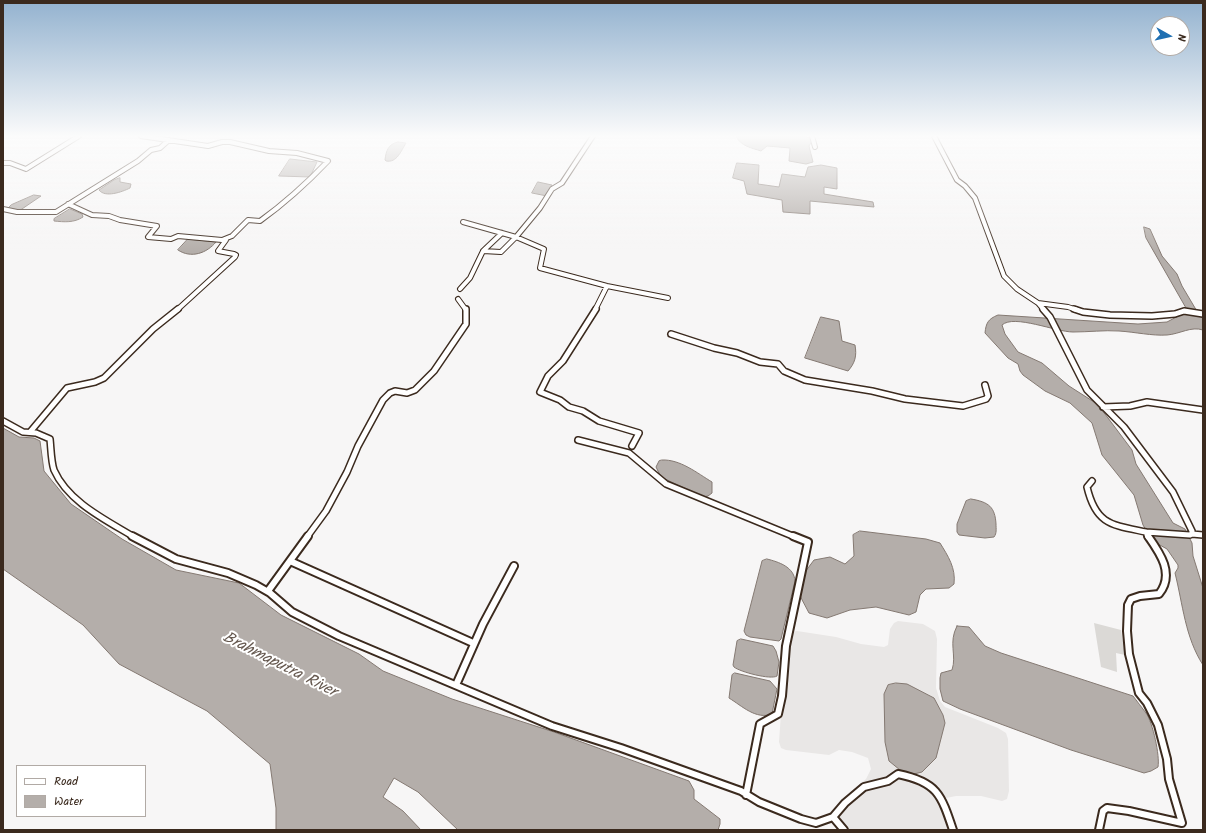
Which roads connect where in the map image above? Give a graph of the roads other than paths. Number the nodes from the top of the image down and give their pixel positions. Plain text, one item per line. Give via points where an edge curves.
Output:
1 (115, 175) edge
2 (314, 175) edge
3 (567, 175) edge
4 (954, 175) edge
5 (68, 204) junction
6 (3, 209) edge
7 (463, 222) dead end
8 (502, 233) junction
9 (516, 237) junction
10 (227, 239) junction
11 (484, 251) junction
12 (607, 286) junction
13 (460, 289) dead end
14 (668, 298) dead end
15 (458, 299) dead end
16 (1038, 302) junction
17 (1202, 313) edge
18 (671, 334) dead end
19 (986, 385) dead end
20 (1103, 407) junction
21 (1203, 410) edge
22 (3, 421) edge
23 (30, 432) junction
24 (578, 440) dead end
25 (632, 446) dead end
26 (1092, 481) dead end
27 (1146, 532) junction
28 (1191, 535) junction
29 (1203, 536) edge
30 (290, 561) junction
31 (514, 566) dead end
32 (268, 591) junction
33 (473, 643) junction
34 (456, 685) junction
35 (746, 795) junction
36 (833, 818) junction
37 (1183, 827) edge
38 (844, 830) edge
39 (953, 830) edge
40 (1099, 830) edge

1 - 5 street
2 - 10 street via 260,221 248,220
3 - 9 street via 562,183 552,189
4 - 16 street via 975,198 1004,276 1017,289
5 - 6 street via 56,212 17,212
5 - 10 street via 92,215 157,226 148,237
7 - 8 street
8 - 9 street
8 - 11 street
9 - 11 street via 501,252
9 - 12 street via 544,249 540,268
10 - 23 street via 218,251 234,254 235,257 153,329 104,378 67,388
11 - 13 street via 470,278
12 - 14 street
12 - 25 street via 592,317 563,360 548,376 540,392 599,421 639,433
15 - 30 street via 466,309 466,324 434,371 415,390 407,393 395,391 383,400 326,511
16 - 17 street via 1110,315 1152,316 1184,311
16 - 20 street via 1050,317 1087,390
18 - 19 street via 760,362 778,364 793,376 904,398 963,406 985,400 988,396
20 - 21 street via 1130,406 1147,402
20 - 28 street via 1124,427 1173,492 1186,517
22 - 23 street via 23,432
23 - 32 street via 50,439 54,469 64,485 78,500 101,517 144,543 176,558 228,573
24 - 35 street via 629,453 666,484 808,542 786,646 778,714 760,724
26 - 27 street via 1087,491 1093,510 1100,518 1111,524
27 - 28 street
27 - 37 street via 1162,557 1167,574 1163,591 1159,594 1140,596 1131,600 1128,605 1129,654 1139,692 1158,725 1167,759 1169,780
28 - 29 street
30 - 32 street
30 - 33 street
31 - 33 street
32 - 34 street via 292,612 332,633
33 - 34 street
34 - 35 street via 552,726 621,748
35 - 36 street via 816,823
36 - 38 street
36 - 39 street via 845,803 864,787 888,780 898,774 929,783 941,798
37 - 40 street via 1129,811 1107,808 1103,811

